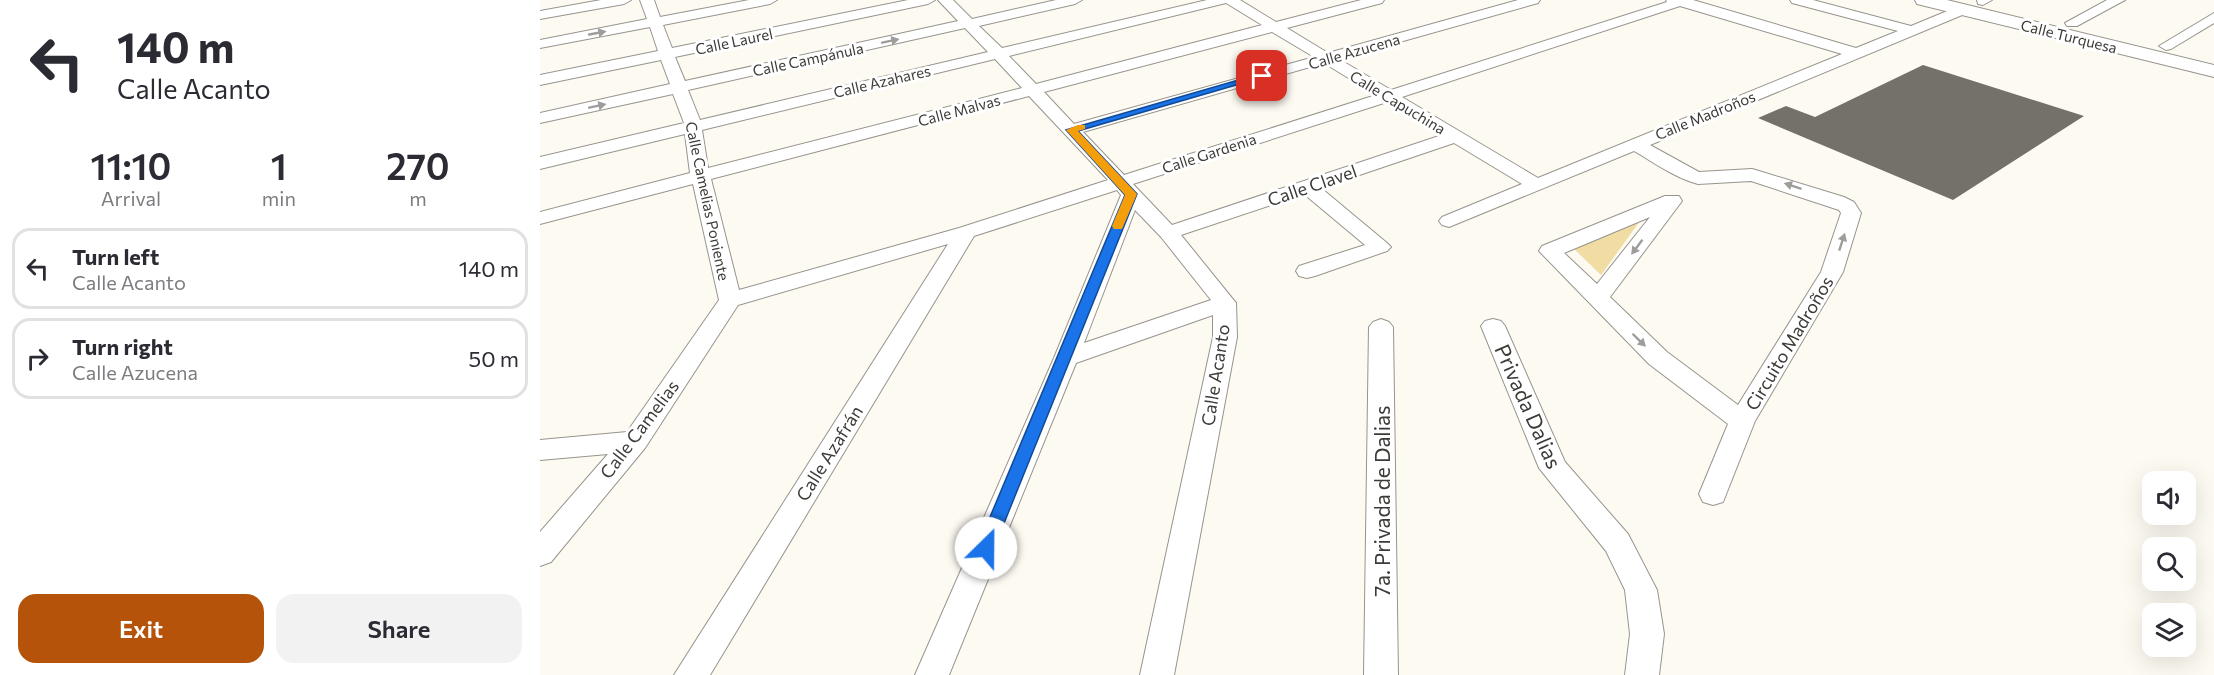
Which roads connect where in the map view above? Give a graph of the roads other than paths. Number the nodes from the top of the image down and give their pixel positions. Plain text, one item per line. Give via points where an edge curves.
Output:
1 (624, 0) edge
2 (647, 0) edge
3 (770, 0) edge
4 (928, 0) edge
5 (945, 0) edge
6 (1075, 0) edge
7 (1224, 0) edge
8 (1230, 0) edge
9 (1377, 0) edge
10 (1533, 0) edge
11 (1797, 0) edge
12 (1924, 0) edge
13 (2118, 0) edge
14 (1680, 1) edge
15 (1977, 3) edge
16 (540, 15) edge
17 (2214, 17) edge
18 (655, 22) junction
19 (2072, 23) junction
20 (969, 24) junction
21 (1275, 27) junction
22 (1910, 30) junction
23 (540, 44) edge
24 (2166, 46) junction
25 (1856, 53) junction
26 (999, 54) junction
27 (667, 55) junction
28 (1326, 58) junction
29 (2214, 58) edge
30 (2214, 71) edge
31 (540, 80) edge
32 (679, 88) junction
33 (1033, 90) junction
34 (1388, 96) junction
35 (540, 118) edge
36 (693, 125) junction
37 (1071, 130) junction
38 (1456, 136) junction
39 (1626, 148) junction
40 (540, 163) edge
41 (700, 175) junction
42 (1537, 185) junction
43 (1307, 186) junction
44 (1125, 188) junction
45 (1672, 200) junction
46 (540, 219) edge
47 (1449, 221) dead end
48 (966, 231) junction
49 (1168, 233) junction
50 (1307, 271) dead end
51 (1596, 299) junction
52 (730, 300) junction
53 (1225, 303) junction
54 (1493, 326) dead end
55 (1382, 327) dead end
56 (1066, 358) junction
57 (1742, 421) junction
58 (635, 441) junction
59 (540, 450) edge
60 (1713, 494) dead end
61 (540, 553) edge
62 (691, 675) edge
63 (932, 675) edge
64 (1157, 675) edge
65 (1381, 675) edge
66 (1642, 675) edge

1 - 16 street
2 - 18 street, Calle Camelias Poniente
3 - 18 street
4 - 27 street, Calle Laurel
5 - 20 street, Calle Acanto
6 - 20 street, Calle Campánula
7 - 26 street, Calle Azahares
8 - 21 street, Calle Capuchina
9 - 21 street, Calle Malvas
10 - 28 street, Calle Azucena
11 - 22 street
12 - 15 main road, Calle Turquesa
13 - 19 street
14 - 25 street
14 - 34 street, Calle Gardenia
15 - 19 main road, Calle Turquesa
15 - 22 street, Calle Madroños
15 - 30 main road, Calle Turquesa
17 - 24 street
23 -> 18 street
18 - 27 street, Calle Camelias Poniente
19 - 24 main road, Calle Turquesa
20 - 26 street, Calle Acanto
32 -> 20 street, Calle Campánula
21 - 28 street, Calle Capuchina
21 - 33 street, Calle Malvas
22 - 25 street, Calle Madroños
24 - 29 main road, Calle Turquesa
25 - 39 street, Calle Madroños
26 - 33 street, Calle Acanto
26 - 36 street, Calle Azahares
27 - 31 street, Calle Laurel
27 - 32 street, Calle Camelias Poniente
28 - 34 street, Calle Capuchina
28 - 37 street, Calle Azucena
35 -> 32 street, Calle Campánula
32 - 36 street, Calle Camelias Poniente
33 - 37 street, Calle Acanto
33 - 41 street, Calle Malvas
34 - 38 street, Calle Capuchina
34 - 44 street, Calle Gardenia
36 - 40 street, Calle Azahares
36 - 41 street, Calle Camelias Poniente
37 - 44 street, Calle Acanto
38 - 42 street, Calle Capuchina
38 - 43 street, Calle Clavel
39 - 42 street, Calle Madroños
39 - 45 street via 1674,184 1678,189
57 -> 39 street, Circuito Madroños via 1832,272 1851,213 1837,201 1768,178 1698,178
41 - 46 street, Calle Malvas
41 - 52 street, Calle Camelias Poniente
42 - 47 street, Calle Madroños
43 - 49 street, Calle Clavel
43 - 50 street via 1380,247
44 - 48 street, Calle Gardenia
44 - 49 street, Calle Acanto
44 - 56 street
45 -> 51 street
45 - 51 street, Circuito Madroños via 1550,251
48 - 52 street, Calle Gardenia
48 - 62 street, Calle Azafrán
49 - 53 street, Calle Acanto
51 -> 57 street, Circuito Madroños via 1658,358
52 - 58 street, Calle Camelias
53 - 56 street
53 - 64 street, Calle Acanto via 1225,337
54 - 66 street, Privada Dalias via 1553,468 1617,543 1641,590 1647,634
55 - 65 street, 7a. Privada de Dalias
56 - 63 street
57 - 60 street, Circuito Madroños
58 - 59 street
58 - 61 street, Calle Camelias

